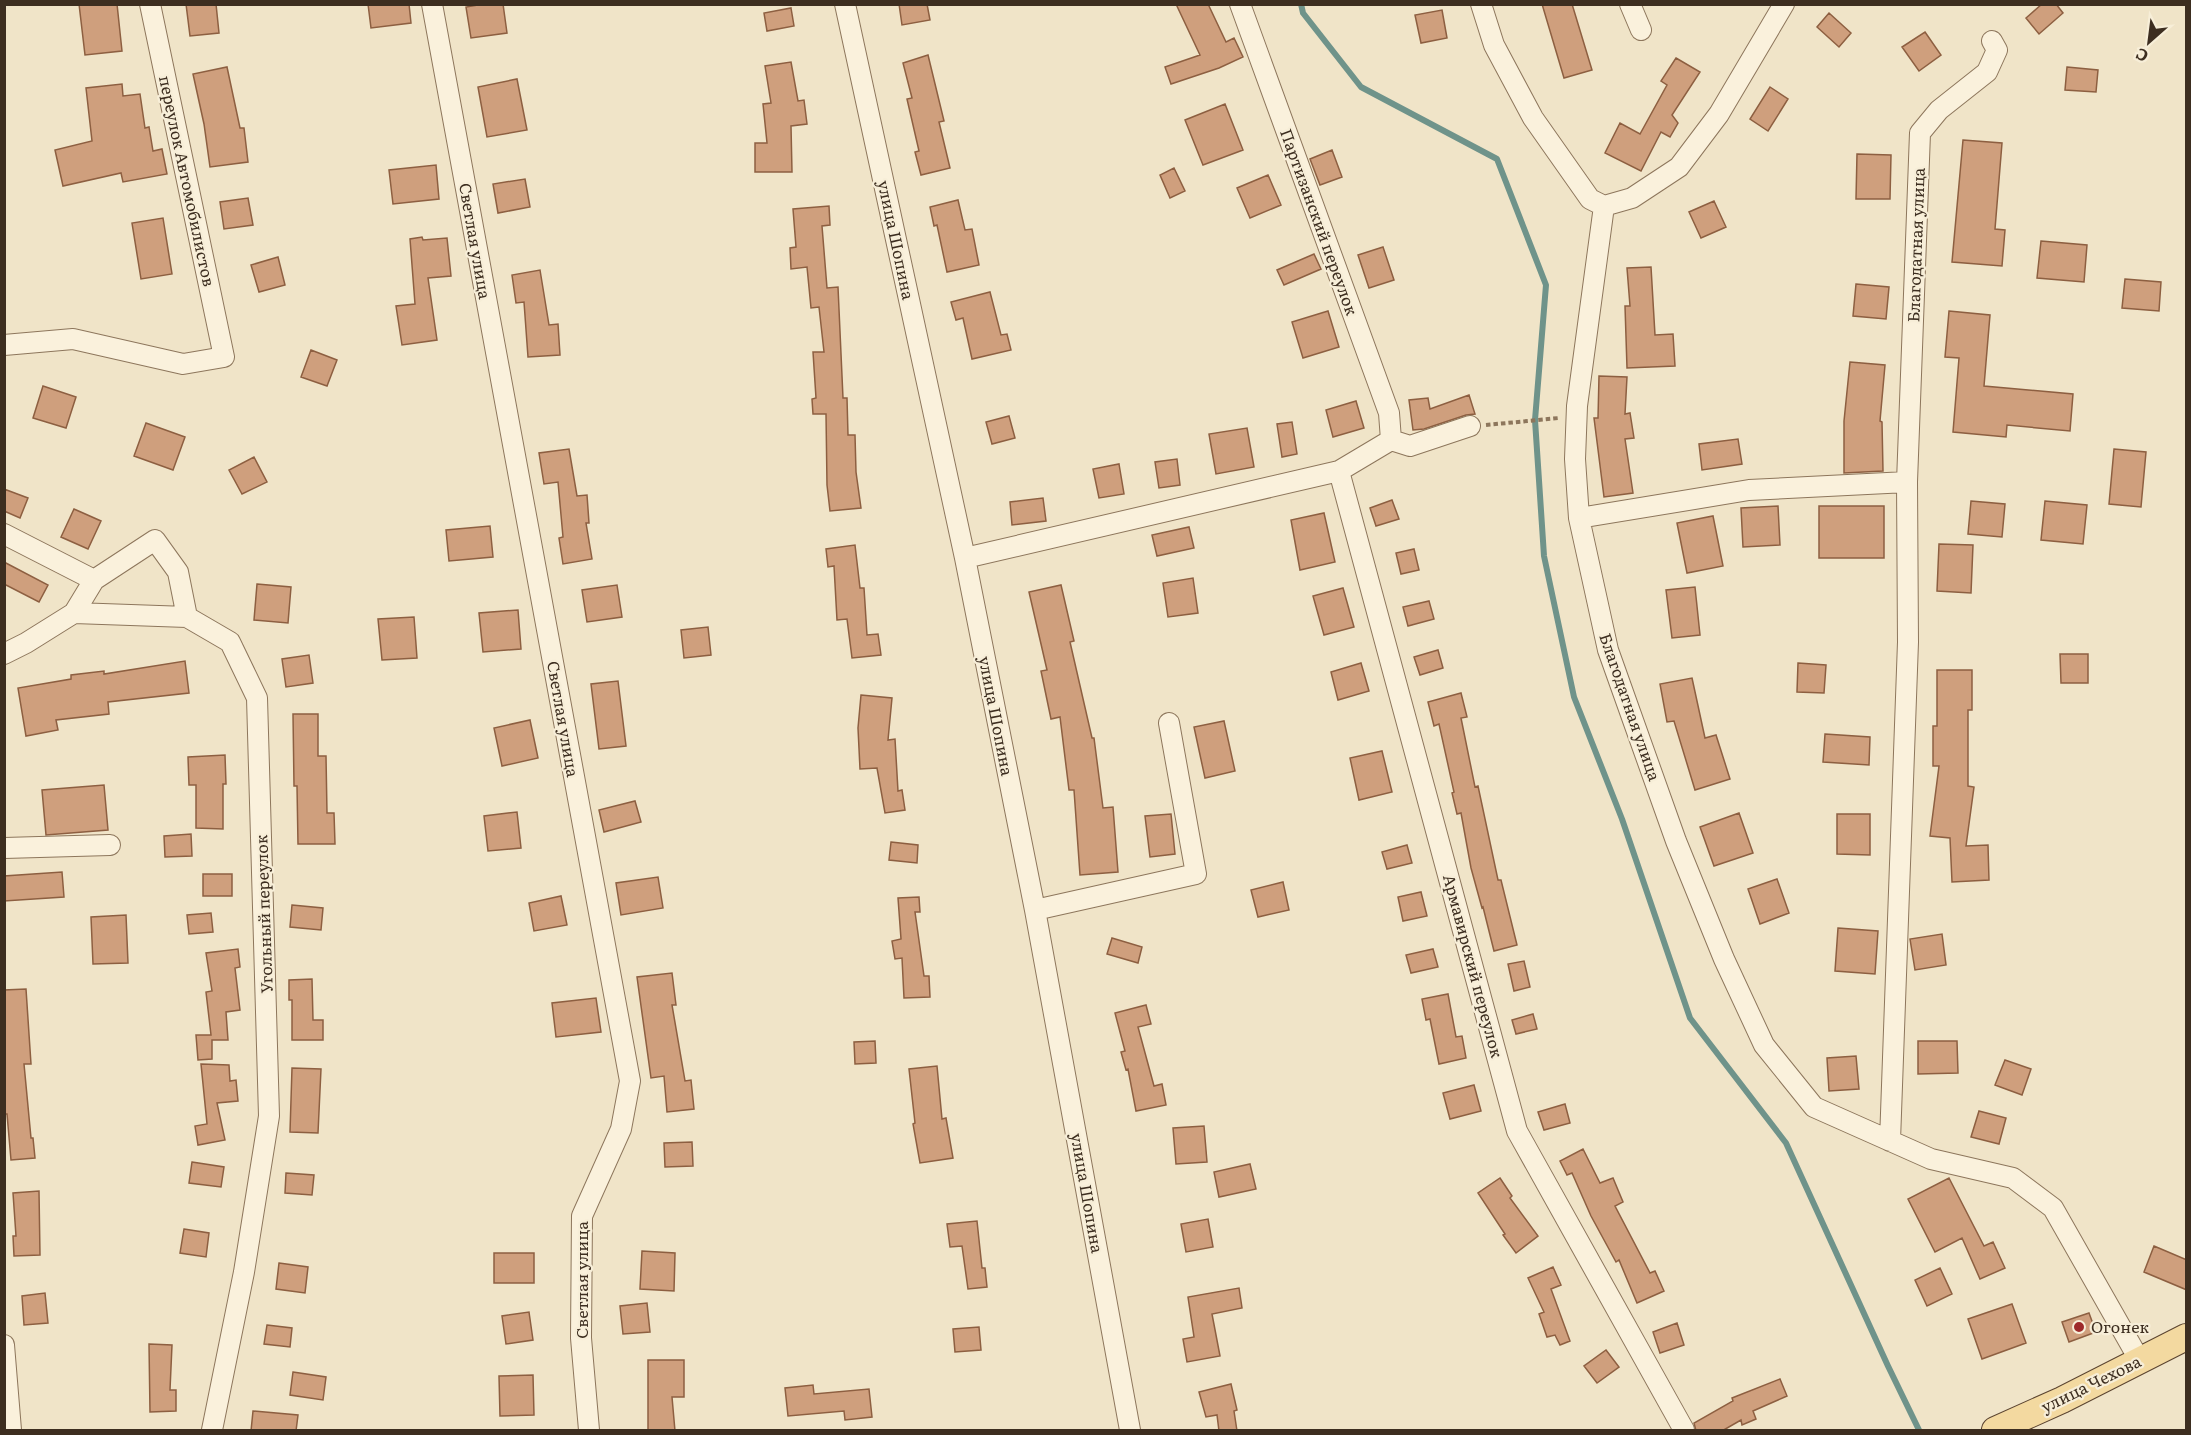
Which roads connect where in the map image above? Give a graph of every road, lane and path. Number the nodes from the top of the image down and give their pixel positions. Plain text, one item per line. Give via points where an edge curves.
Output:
1 (150, 4) edge
2 (432, 4) edge
3 (845, 4) edge
4 (1240, 4) edge
5 (1481, 4) edge
6 (1630, 4) edge
7 (1784, 4) edge
8 (1641, 30) dead end
9 (1992, 41) dead end
10 (1604, 206) junction
11 (4, 345) edge
12 (1577, 418) junction
13 (1470, 426) joint
14 (1390, 440) junction
15 (1339, 471) junction
16 (1907, 482) junction
17 (1579, 518) junction
18 (4, 534) edge
19 (964, 558) junction
20 (94, 580) junction
21 (74, 613) junction
22 (187, 617) junction
23 (4, 654) edge
24 (1169, 723) dead end
25 (110, 845) dead end
26 (4, 848) edge
27 (1035, 910) junction
28 (1890, 1141) junction
29 (2187, 1337) edge
30 (4, 1345) edge
31 (2140, 1360) junction
32 (11, 1431) edge
33 (212, 1431) edge
34 (588, 1431) edge
35 (1130, 1431) edge
36 (1684, 1431) edge
37 (1995, 1431) edge

1 - 11 street, переулок Автомобилистов via 224,357 183,364 73,339
2 - 34 street, Светлая улица via 630,1081 621,1129 582,1216 581,1338
3 - 19 street, улица Шопина
4 - 14 street, Партизанский переулок via 1389,413
5 - 10 street via 1494,45 1533,118 1590,199
6 - 8 street
7 - 10 street via 1719,114 1679,167 1632,198
9 - 16 street, Благодатная улица via 1997,50 1987,72 1939,110 1920,133
10 - 12 street
12 - 13 path
12 - 17 street
13 - 14 street via 1410,446
14 - 15 street
15 - 19 street
15 - 36 street, Армавирский переулок via 1517,1131
16 - 17 street via 1749,490
16 - 28 street, Благодатная улица via 1908,642
17 - 28 street, Благодатная улица via 1608,650 1676,841 1764,1045 1814,1107
18 - 20 street
19 - 27 street, улица Шопина
20 - 21 street
20 - 22 street via 155,540 178,572
21 - 22 street, Угольный переулок
21 - 23 street
22 - 33 street, Угольный переулок via 230,642 257,698 269,1116 244,1272
24 - 27 street via 1196,874
25 - 26 street
27 - 35 street, улица Шопина
28 - 31 street, Благодатная улица via 1931,1160 2013,1178 2053,1208
29 - 31 main road, улица Чехова
30 - 32 street
31 - 37 main road, улица Чехова

